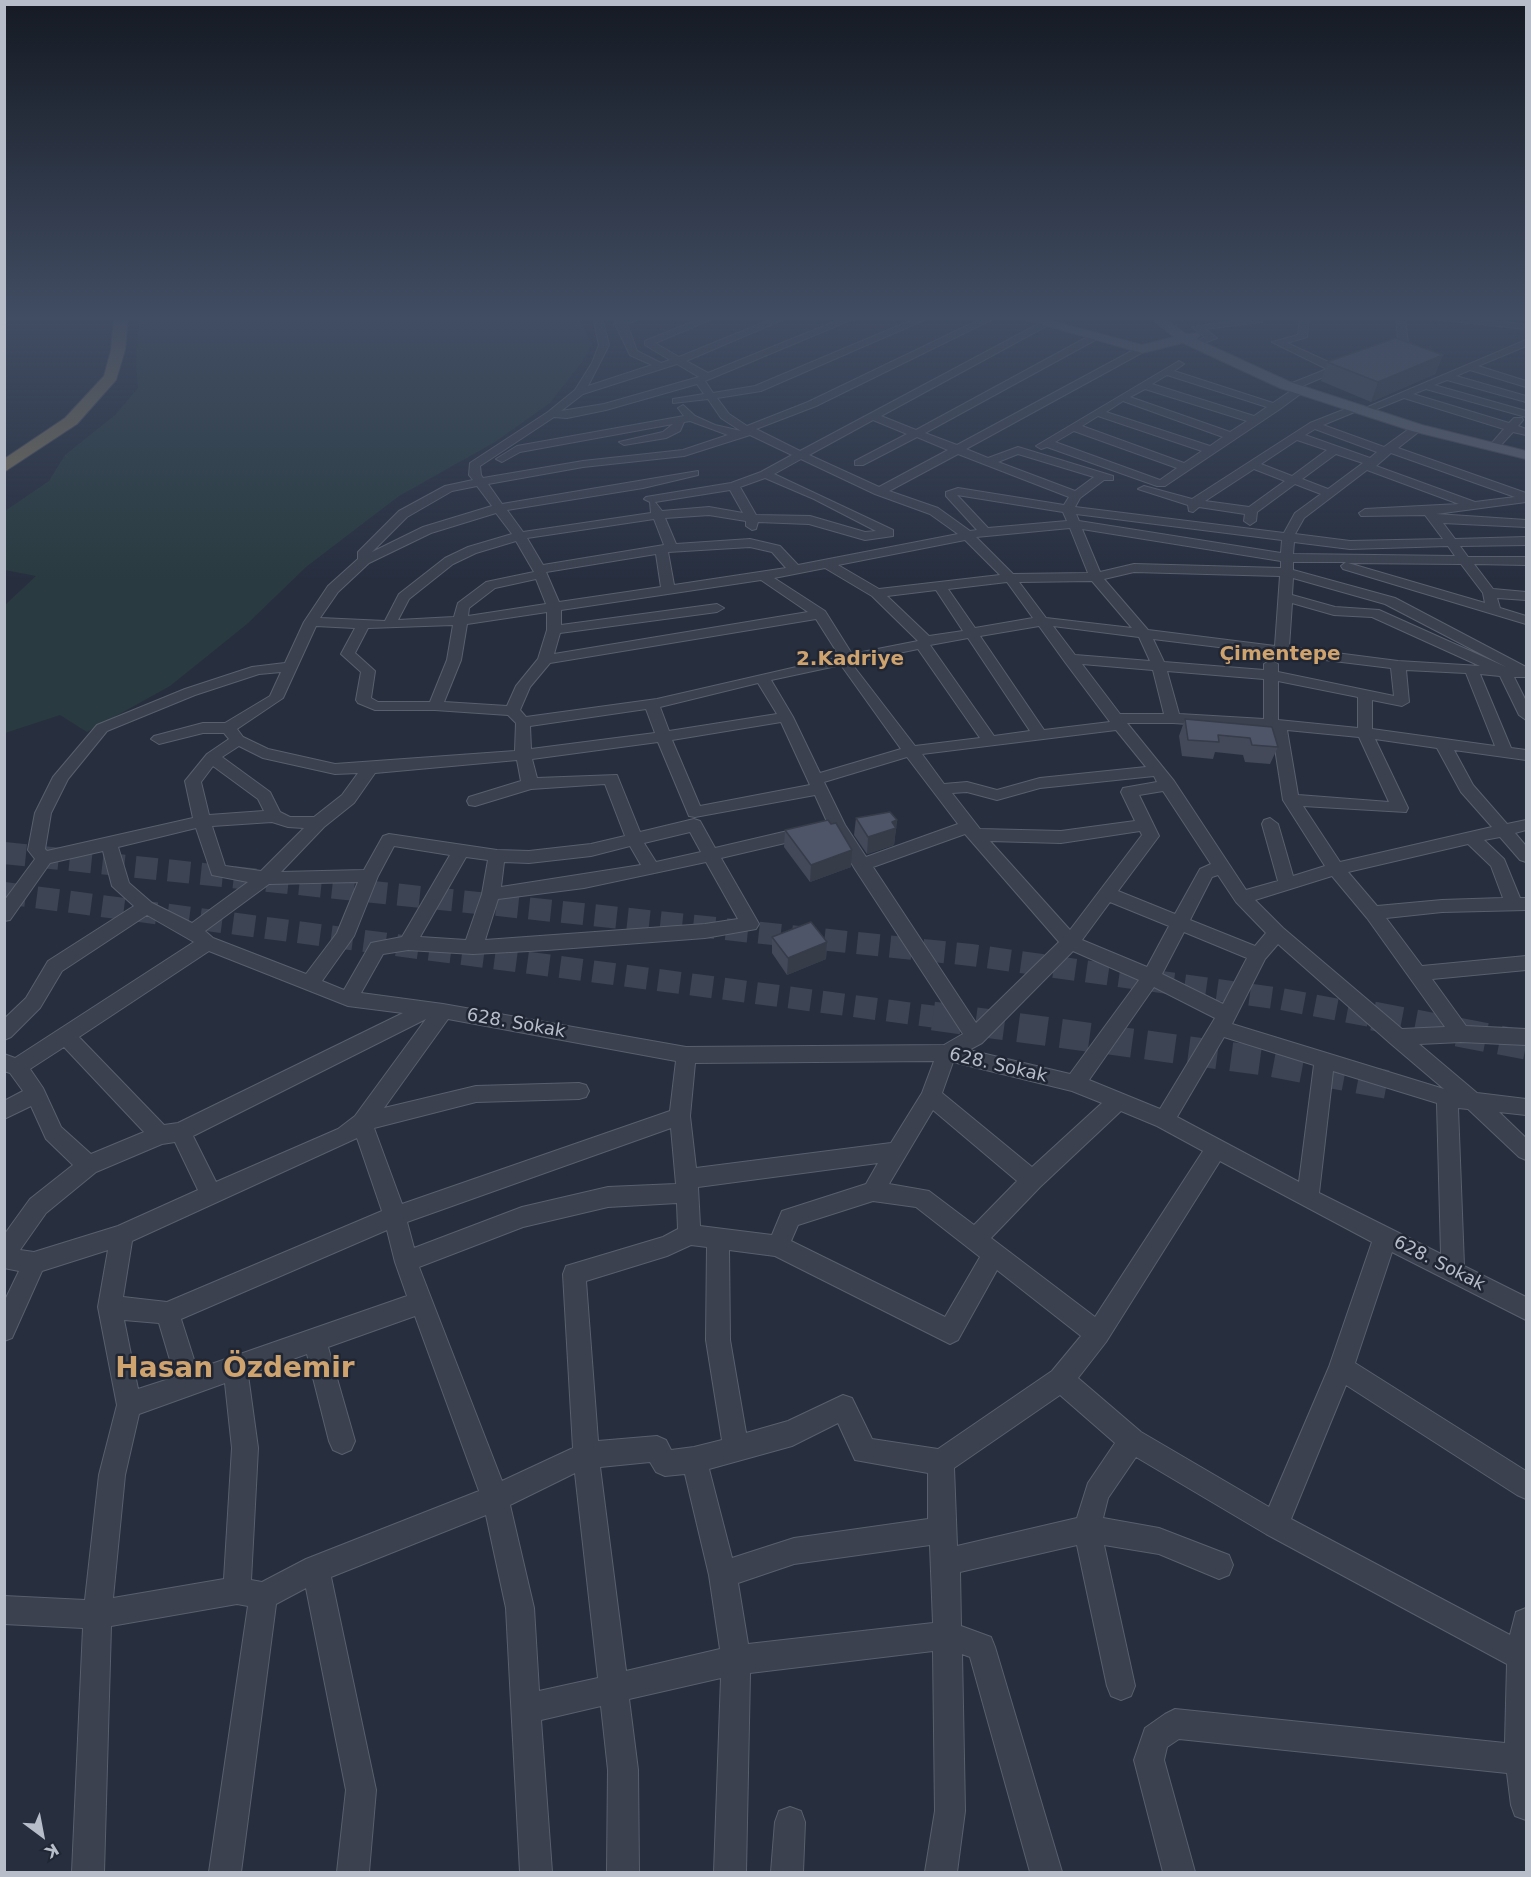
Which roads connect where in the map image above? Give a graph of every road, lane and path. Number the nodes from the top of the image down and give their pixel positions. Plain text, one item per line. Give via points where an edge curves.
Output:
1 (71, 405) edge
2 (86, 405) edge
3 (564, 405) edge
4 (608, 405) edge
5 (679, 405) edge
6 (717, 405) edge
7 (811, 405) edge
8 (896, 405) edge
9 (969, 405) edge
10 (1040, 405) edge
11 (1112, 405) edge
12 (1142, 405) edge
13 (1207, 405) edge
14 (1271, 405) edge
15 (1342, 405) edge
16 (1354, 405) edge
17 (1378, 405) edge
18 (1437, 405) edge
19 (1493, 405) edge
20 (1276, 406) joint
21 (1353, 409) junction
22 (1368, 409) junction
23 (1098, 413) junction
24 (552, 414) junction
25 (1526, 414) edge
26 (874, 417) junction
27 (685, 418) junction
28 (1256, 420) junction
29 (71, 421) junction
30 (1314, 425) junction
31 (1074, 427) junction
32 (1510, 427) junction
33 (1417, 429) junction
34 (747, 432) junction
35 (1527, 432) edge
36 (916, 433) junction
37 (1232, 436) junction
38 (1296, 436) junction
39 (624, 442) dead end
40 (1046, 443) junction
41 (1496, 444) junction
42 (959, 449) junction
43 (1336, 449) junction
44 (1211, 450) junction
45 (1389, 451) junction
46 (800, 453) junction
47 (1031, 453) junction
48 (1527, 453) edge
49 (4, 454) edge
50 (990, 461) junction
51 (859, 463) dead end
52 (1254, 465) junction
53 (1371, 465) junction
54 (4, 467) edge
55 (1186, 468) junction
56 (694, 473) dead end
57 (4, 474) edge
58 (765, 474) junction
59 (1102, 476) junction
60 (478, 479) junction
61 (1295, 481) junction
62 (643, 485) junction
63 (733, 486) junction
64 (879, 492) junction
65 (1328, 493) junction
66 (1076, 496) junction
67 (1527, 498) edge
68 (650, 499) junction
69 (1194, 503) junction
70 (1475, 506) junction
71 (499, 508) junction
72 (1068, 508) junction
73 (1251, 511) junction
74 (1365, 513) dead end
75 (659, 515) junction
76 (1432, 515) junction
77 (752, 518) junction
78 (1192, 523) junction
79 (1075, 524) junction
80 (1527, 524) edge
81 (1249, 531) junction
82 (888, 532) junction
83 (985, 532) junction
84 (967, 535) junction
85 (519, 536) junction
86 (1288, 537) junction
87 (1527, 541) edge
88 (1454, 542) junction
89 (750, 543) junction
90 (908, 546) junction
91 (666, 549) junction
92 (1326, 559) junction
93 (365, 560) junction
94 (1527, 561) edge
95 (1467, 562) junction
96 (828, 564) junction
97 (1287, 565) junction
98 (794, 569) junction
99 (540, 571) junction
100 (763, 576) junction
101 (1096, 577) junction
102 (1010, 578) junction
103 (940, 586) junction
104 (668, 589) junction
105 (877, 593) junction
106 (1489, 593) junction
107 (1527, 596) edge
108 (1284, 597) junction
109 (554, 608) junction
110 (717, 608) dead end
111 (1493, 609) junction
112 (820, 614) junction
113 (1527, 620) edge
114 (460, 621) junction
115 (1042, 621) junction
116 (311, 622) junction
117 (364, 624) junction
118 (389, 625) junction
119 (554, 630) junction
120 (971, 633) junction
121 (1143, 634) junction
122 (924, 642) junction
123 (1277, 651) junction
124 (848, 659) junction
125 (1070, 659) junction
126 (545, 660) junction
127 (1158, 664) junction
128 (1398, 665) junction
129 (290, 667) junction
130 (1471, 669) junction
131 (1505, 672) junction
132 (1527, 673) edge
133 (1271, 675) junction
134 (762, 678) junction
135 (1365, 694) junction
136 (652, 704) junction
137 (435, 706) junction
138 (1527, 715) edge
139 (517, 716) junction
140 (786, 717) junction
141 (1173, 718) junction
142 (1118, 722) junction
143 (1275, 725) junction
144 (1365, 733) junction
145 (233, 734) junction
146 (1039, 734) junction
147 (664, 735) junction
148 (159, 739) dead end
149 (989, 739) junction
150 (1442, 742) junction
151 (910, 751) junction
152 (1505, 752) junction
153 (523, 755) junction
154 (1527, 755) edge
155 (212, 758) junction
156 (608, 763) junction
157 (370, 768) junction
158 (1163, 778) junction
159 (530, 784) junction
160 (817, 784) junction
161 (940, 789) junction
162 (1291, 800) junction
163 (475, 801) dead end
164 (274, 816) junction
165 (694, 818) junction
166 (202, 822) junction
167 (318, 823) junction
168 (1270, 824) dead end
169 (1146, 825) junction
170 (1527, 825) edge
171 (837, 826) junction
172 (1501, 829) junction
173 (971, 831) junction
174 (1471, 838) junction
175 (635, 841) junction
176 (109, 844) junction
177 (461, 851) junction
178 (497, 856) junction
179 (710, 856) junction
180 (1527, 856) edge
181 (44, 858) junction
182 (861, 865) junction
183 (1221, 866) junction
184 (652, 869) junction
185 (1336, 869) junction
186 (369, 876) junction
187 (265, 878) junction
188 (1287, 884) junction
189 (491, 894) junction
190 (1109, 894) junction
191 (1242, 898) junction
192 (1520, 904) edge
193 (147, 907) junction
194 (1373, 914) junction
195 (4, 915) edge
196 (1179, 924) junction
197 (1277, 933) junction
198 (200, 937) junction
199 (1070, 942) junction
200 (408, 943) junction
201 (473, 947) junction
202 (1258, 955) junction
203 (1527, 963) edge
204 (1416, 974) junction
205 (1151, 977) junction
206 (308, 985) junction
207 (348, 999) junction
208 (436, 1010) junction
209 (1223, 1022) junction
210 (4, 1032) edge
211 (1461, 1034) junction
212 (65, 1035) junction
213 (975, 1037) junction
214 (1397, 1037) junction
215 (1527, 1037) edge
216 (947, 1053) junction
217 (686, 1055) junction
218 (1324, 1062) junction
219 (11, 1065) edge
220 (1075, 1083) junction
221 (579, 1091) dead end
222 (36, 1094) junction
223 (931, 1096) junction
224 (1447, 1098) junction
225 (1118, 1101) junction
226 (1475, 1103) junction
227 (1527, 1107) edge
228 (4, 1111) edge
229 (680, 1116) junction
230 (1164, 1120) junction
231 (362, 1122) junction
232 (171, 1134) junction
233 (1216, 1149) junction
234 (897, 1151) junction
235 (1527, 1151) edge
236 (88, 1165) junction
237 (1032, 1180) junction
238 (686, 1186) junction
239 (873, 1191) junction
240 (211, 1194) junction
241 (1308, 1198) junction
242 (394, 1215) junction
243 (122, 1235) junction
244 (689, 1235) junction
245 (718, 1237) junction
246 (1385, 1238) junction
247 (975, 1239) junction
248 (778, 1246) junction
249 (995, 1253) junction
250 (4, 1256) edge
251 (406, 1262) junction
252 (34, 1263) junction
253 (1453, 1271) junction
254 (423, 1302) junction
255 (110, 1307) junction
256 (1527, 1309) edge
257 (166, 1313) junction
258 (4, 1330) edge
259 (1098, 1334) junction
260 (315, 1341) junction
261 (1341, 1368) junction
262 (235, 1369) junction
263 (1061, 1380) junction
264 (190, 1384) junction
265 (129, 1405) junction
266 (342, 1441) dead end
267 (1132, 1441) junction
268 (736, 1446) junction
269 (586, 1455) junction
270 (694, 1460) junction
271 (941, 1462) junction
272 (1527, 1486) edge
273 (495, 1498) junction
274 (1275, 1525) junction
275 (1087, 1529) junction
276 (941, 1530) junction
277 (946, 1562) junction
278 (1219, 1566) dead end
279 (316, 1569) junction
280 (723, 1575) junction
281 (250, 1593) junction
282 (4, 1610) edge
283 (97, 1615) junction
284 (1527, 1623) edge
285 (947, 1635) junction
286 (1521, 1656) junction
287 (736, 1660) junction
288 (1121, 1686) dead end
289 (615, 1687) junction
290 (526, 1709) junction
291 (1520, 1759) junction
292 (1527, 1805) edge
293 (790, 1822) dead end
294 (88, 1872) edge
295 (225, 1872) edge
296 (353, 1872) edge
297 (536, 1872) edge
298 (623, 1872) edge
299 (730, 1872) edge
300 (787, 1872) edge
301 (941, 1872) edge
302 (1046, 1872) edge
303 (1179, 1872) edge

1 - 49 highway via 56,420
2 - 29 highway
3 - 24 street
4 - 24 street via 567,415
5 - 27 street
6 - 34 street via 725,416
7 - 34 street
8 - 26 street
9 - 36 street
10 - 42 street
11 - 23 street
12 - 37 street
13 - 28 street
14 - 20 street
15 - 21 main road
16 - 22 main road
17 - 22 street
18 - 32 street
19 - 25 street
20 - 28 street
21 - 30 street
21 - 33 main road
22 - 41 main road
23 - 31 street
23 - 44 street
24 - 60 street via 474,465
25 - 32 street
26 - 36 street
26 - 46 street
27 - 34 street via 711,428
27 - 39 street via 666,435
27 - 60 street via 517,449
28 - 37 street
29 - 54 highway
29 - 57 highway
30 - 38 street
30 - 45 street
31 - 40 street
31 - 55 street
32 - 35 street
32 - 41 street
33 - 45 street
33 - 48 main road
34 - 46 street
34 - 60 street via 684,453
36 - 42 street
36 - 51 street
37 - 44 street
38 - 43 street
38 - 52 street
40 - 47 street
40 - 55 street via 1161,484
41 - 48 main road
42 - 50 street
42 - 64 street
43 - 53 street
43 - 61 street
44 - 55 street
45 - 53 street
45 - 67 street
46 - 58 street
46 - 64 street
47 - 50 street via 1018,450
47 - 59 street
50 - 66 street
52 - 61 street
52 - 69 street
53 - 65 street
53 - 70 street
56 - 62 street
58 - 63 street
58 - 82 street
59 - 66 street
59 - 69 street
60 - 71 street
60 - 93 street via 449,488 403,514 362,555
61 - 65 street
61 - 73 street
62 - 68 street
62 - 71 street
63 - 68 street
63 - 77 street
64 - 84 street via 934,511
65 - 86 street via 1299,516
66 - 72 street
67 - 70 street
68 - 75 street
69 - 73 street
69 - 78 street
70 - 76 street
71 - 85 street
71 - 93 street via 427,530
72 - 78 street
72 - 79 street
72 - 83 street via 958,491 950,494
73 - 81 street
74 - 76 street
75 - 77 street via 709,511
75 - 85 street
75 - 91 street
76 - 80 street
76 - 88 street
77 - 82 street via 810,520 865,536
77 - 89 street
78 - 81 street
79 - 83 street
79 - 97 street
79 - 101 street
81 - 86 street
82 - 90 street
83 - 84 street
84 - 90 street
84 - 102 street
85 - 99 street
85 - 118 street via 449,561 404,597
86 - 88 street via 1350,544
86 - 97 street
87 - 88 street
88 - 95 street
89 - 91 street
89 - 98 street via 776,549
90 - 96 street
91 - 99 street
91 - 104 street
92 - 95 street
92 - 97 street
92 - 111 street
93 - 116 street via 333,589
94 - 95 street
95 - 106 street
96 - 98 street
96 - 105 street
97 - 101 street via 1134,568
97 - 108 street
97 - 132 street via 1390,601
98 - 100 street
99 - 109 street
99 - 114 street via 491,585 463,606
100 - 104 street
100 - 112 street
101 - 102 street
101 - 121 street
102 - 103 street
102 - 115 street
103 - 105 street
103 - 120 street
104 - 109 street
105 - 122 street
106 - 107 street
106 - 111 street
108 - 123 street
108 - 131 street via 1334,611 1374,613
109 - 114 street
109 - 119 street
110 - 119 street
111 - 113 street
112 - 124 street
112 - 126 street
114 - 118 street
114 - 137 street via 454,660
115 - 120 street
115 - 121 street
115 - 125 street
116 - 117 street
116 - 129 street
117 - 118 street
117 - 137 street via 348,654 368,671 363,700 375,706
119 - 126 street
120 - 122 street
120 - 146 street
121 - 123 street
121 - 127 street
122 - 124 street
122 - 149 street
123 - 128 street
123 - 133 street
124 - 134 street
124 - 151 street via 848,668
125 - 127 street
125 - 142 street
126 - 139 street via 523,686
127 - 133 street
127 - 141 street
128 - 130 street
128 - 135 street via 1402,702
129 - 145 street via 276,698
129 - 181 street via 246,673 102,728 61,777 43,813 36,850
130 - 131 street
130 - 152 street
131 - 132 street
131 - 138 street
133 - 135 street
133 - 143 street
134 - 136 street
134 - 140 street
135 - 144 street
136 - 139 street
136 - 147 street
137 - 139 street
139 - 153 street
140 - 147 street
140 - 160 street
141 - 142 street
141 - 143 street
142 - 146 street
142 - 158 street
143 - 144 street
143 - 162 street
144 - 150 street
144 - 162 street via 1400,808
145 - 148 street via 203,728
145 - 155 street
145 - 157 street via 263,753 335,769
146 - 149 street
147 - 156 street
147 - 165 street
149 - 151 street
150 - 152 street
150 - 172 street via 1467,788
151 - 160 street
151 - 161 street
152 - 154 street
153 - 156 street
153 - 157 street
153 - 159 street
155 - 164 street via 264,795
155 - 166 street via 193,781
156 - 159 street
156 - 175 street
157 - 167 street via 348,799
158 - 161 street via 1040,783 996,795 967,787
158 - 169 street via 1130,792
158 - 183 street
159 - 163 street
160 - 165 street
160 - 171 street
161 - 173 street
162 - 185 street
164 - 166 street
164 - 167 street via 288,822
165 - 175 street
165 - 179 street
166 - 176 street
166 - 187 street via 218,871
167 - 187 street
168 - 188 street
169 - 173 street via 1061,837
169 - 190 street via 1151,836
170 - 172 street
171 - 179 street
171 - 182 street
172 - 174 street
172 - 180 street
173 - 182 street
173 - 199 street
174 - 185 street
174 - 192 street via 1498,863
175 - 178 street via 540,856
175 - 184 street
176 - 181 street
176 - 193 street, 628. Sokak via 121,886
177 - 178 street
177 - 186 street via 389,840
177 - 200 street
178 - 189 street
179 - 184 street
179 - 201 street via 750,924 705,931
181 - 195 street
182 - 213 street
183 - 191 street
183 - 196 street via 1206,873
184 - 189 street
185 - 188 street
185 - 194 street
186 - 187 street
186 - 206 street via 345,936
187 - 198 street
188 - 191 street
189 - 201 street
190 - 196 street
190 - 199 street
191 - 197 street
192 - 194 street via 1442,906
193 - 198 street, 628. Sokak
193 - 210 street via 56,966 33,1003
194 - 204 street
196 - 202 street
196 - 205 street
197 - 202 street
197 - 214 street
198 - 206 street, 628. Sokak
198 - 212 street
199 - 205 street
199 - 213 street
200 - 201 street
200 - 207 street via 377,948
202 - 209 street
203 - 204 street
204 - 211 street
205 - 209 street
205 - 220 street
206 - 207 street, 628. Sokak
207 - 208 street, 628. Sokak
208 - 217 street, 628. Sokak
208 - 231 street
208 - 232 street
209 - 218 street
209 - 230 street
211 - 214 street
211 - 215 street
212 - 219 street
212 - 232 street
213 - 216 street
214 - 226 street
216 - 217 street, 628. Sokak
216 - 220 street, 628. Sokak
216 - 223 street
217 - 229 street
218 - 224 street
218 - 241 street
219 - 222 street
220 - 225 street, 628. Sokak
221 - 231 street via 476,1094
222 - 228 street
222 - 236 street via 53,1133
223 - 234 street
223 - 237 street
224 - 226 street
224 - 253 street
225 - 230 street, 628. Sokak
225 - 237 street
226 - 227 street
226 - 235 street
229 - 238 street
229 - 242 street
230 - 233 street, 628. Sokak
231 - 240 street via 345,1135
231 - 242 street
232 - 236 street
232 - 240 street
233 - 241 street, 628. Sokak
233 - 259 street
234 - 238 street
234 - 239 street
236 - 250 street via 38,1206
237 - 247 street
238 - 244 street
238 - 251 street via 608,1197 522,1217
239 - 247 street via 921,1198
239 - 248 street via 790,1218
240 - 243 street
241 - 246 street, 628. Sokak
242 - 251 street
242 - 257 street
243 - 252 street
243 - 255 street
244 - 245 street
244 - 269 street via 667,1246 574,1274
245 - 248 street
245 - 268 street via 718,1340
246 - 253 street, 628. Sokak
246 - 261 street
247 - 249 street
248 - 249 street via 950,1332
249 - 259 street
250 - 252 street
251 - 254 street
252 - 258 street
253 - 256 street, 628. Sokak
254 - 260 street
254 - 273 street
255 - 257 street
255 - 265 street
257 - 264 street
259 - 263 street
260 - 262 street
260 - 266 street
261 - 272 street
261 - 274 street
262 - 264 street
262 - 281 street via 245,1448
263 - 267 street
263 - 271 street
264 - 265 street
265 - 283 street via 112,1475
267 - 274 street
267 - 275 street via 1097,1492
268 - 270 street
268 - 271 street via 792,1433 843,1407 864,1451
269 - 270 street via 657,1449 664,1463
269 - 273 street
269 - 289 street
270 - 280 street
271 - 276 street
273 - 279 street
273 - 290 street via 520,1608
274 - 286 street
275 - 277 street
275 - 278 street via 1159,1541
275 - 288 street
276 - 277 street
276 - 280 street via 794,1551
277 - 285 street
279 - 281 street
279 - 296 street via 361,1790
280 - 287 street
281 - 283 street
281 - 295 street
282 - 283 street
283 - 294 street
284 - 286 street
285 - 287 street
285 - 301 street via 950,1811
285 - 302 street via 981,1647
286 - 291 street
287 - 289 street
287 - 299 street
289 - 290 street
289 - 298 street via 623,1770
290 - 297 street
291 - 292 street
291 - 303 street via 1175,1724 1155,1738 1149,1760
293 - 300 street

